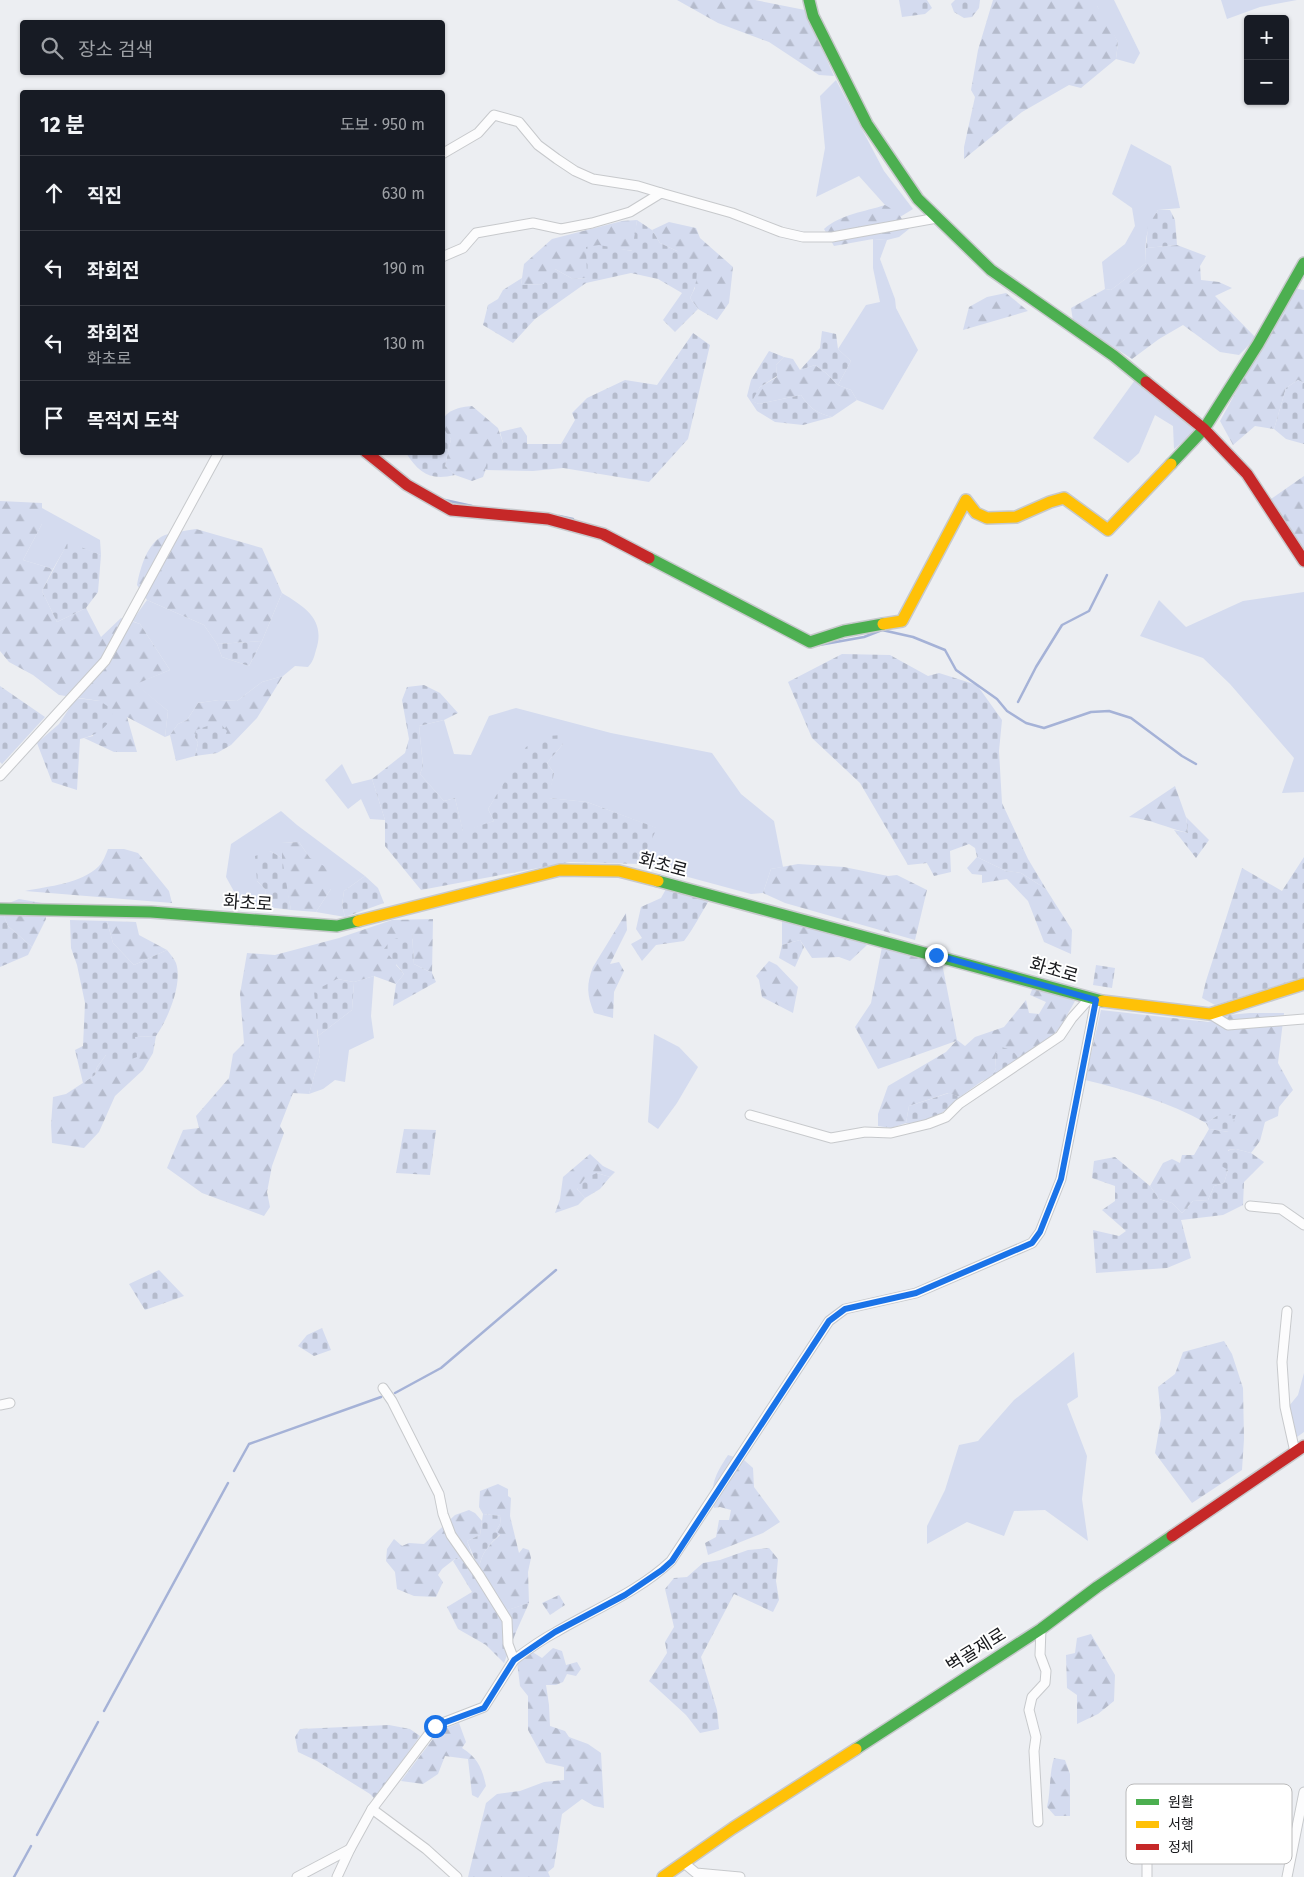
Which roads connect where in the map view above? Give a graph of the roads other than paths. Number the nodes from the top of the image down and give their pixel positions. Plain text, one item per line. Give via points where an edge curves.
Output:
1 (809, 0) edge
2 (445, 152) edge
3 (662, 193) junction
4 (937, 218) junction
5 (445, 256) edge
6 (1304, 263) edge
7 (1204, 429) junction
8 (216, 455) edge
9 (370, 455) edge
10 (1304, 561) edge
11 (0, 776) edge
12 (0, 909) edge
13 (1304, 984) edge
14 (1093, 999) junction
15 (1210, 1014) junction
16 (1304, 1019) edge
17 (750, 1115) dead end
18 (1250, 1206) dead end
19 (1304, 1225) edge
20 (1287, 1310) dead end
21 (383, 1388) dead end
22 (10, 1403) dead end
23 (0, 1405) edge
24 (1299, 1449) edge
25 (1041, 1630) junction
26 (514, 1660) junction
27 (1304, 1792) edge
28 (372, 1809) junction
29 (1038, 1822) dead end
30 (350, 1849) junction
31 (1292, 1852) edge
32 (684, 1862) junction
33 (1147, 1864) edge
34 (1290, 1864) edge
35 (297, 1877) edge
36 (337, 1877) edge
37 (456, 1877) edge
38 (663, 1877) edge
39 (740, 1877) edge
40 (1147, 1877) edge
41 (1287, 1877) edge

1 - 4 street via 813,16 867,124 918,199
2 - 3 street via 478,133 494,115 519,122 538,144 575,171 593,179
3 - 4 street via 803,237 832,237
3 - 5 street via 630,212 592,223 561,229 533,223 476,233 463,248
4 - 7 street via 991,270 1114,356
6 - 7 street
7 - 9 street via 1108,530 1064,498 1016,518 987,518 976,513 966,500 902,621 824,635 810,642 603,534 548,519 451,510 406,485
7 - 10 street via 1248,474
8 - 11 street via 105,661
12 - 14 street, 화초로 via 151,912 337,926 560,870 619,871
13 - 15 street, 화초로
14 - 15 street, 화초로
14 - 17 street via 1072,1018 1060,1036 946,1116 928,1124 891,1133 865,1132 831,1138
14 - 26 street via 1061,1179 1040,1232 1032,1243 916,1293 845,1309 829,1321 672,1561 625,1595 555,1632
15 - 16 street via 1228,1026
18 - 19 street via 1282,1209
20 - 24 street via 1282,1362 1286,1407
21 - 26 street via 439,1494 451,1535 507,1620 508,1644
22 - 23 street
24 - 25 street, 벽골제로 via 1097,1587
25 - 29 street via 1040,1655 1046,1671 1045,1683 1032,1697 1030,1710 1036,1737
25 - 32 street, 벽골제로
26 - 28 street via 484,1708 435,1726
27 - 31 street
28 - 30 street
28 - 37 street via 426,1849
30 - 35 street
30 - 36 street
32 - 38 street, 벽골제로
32 - 39 street via 696,1873
33 - 40 street
34 - 41 street

